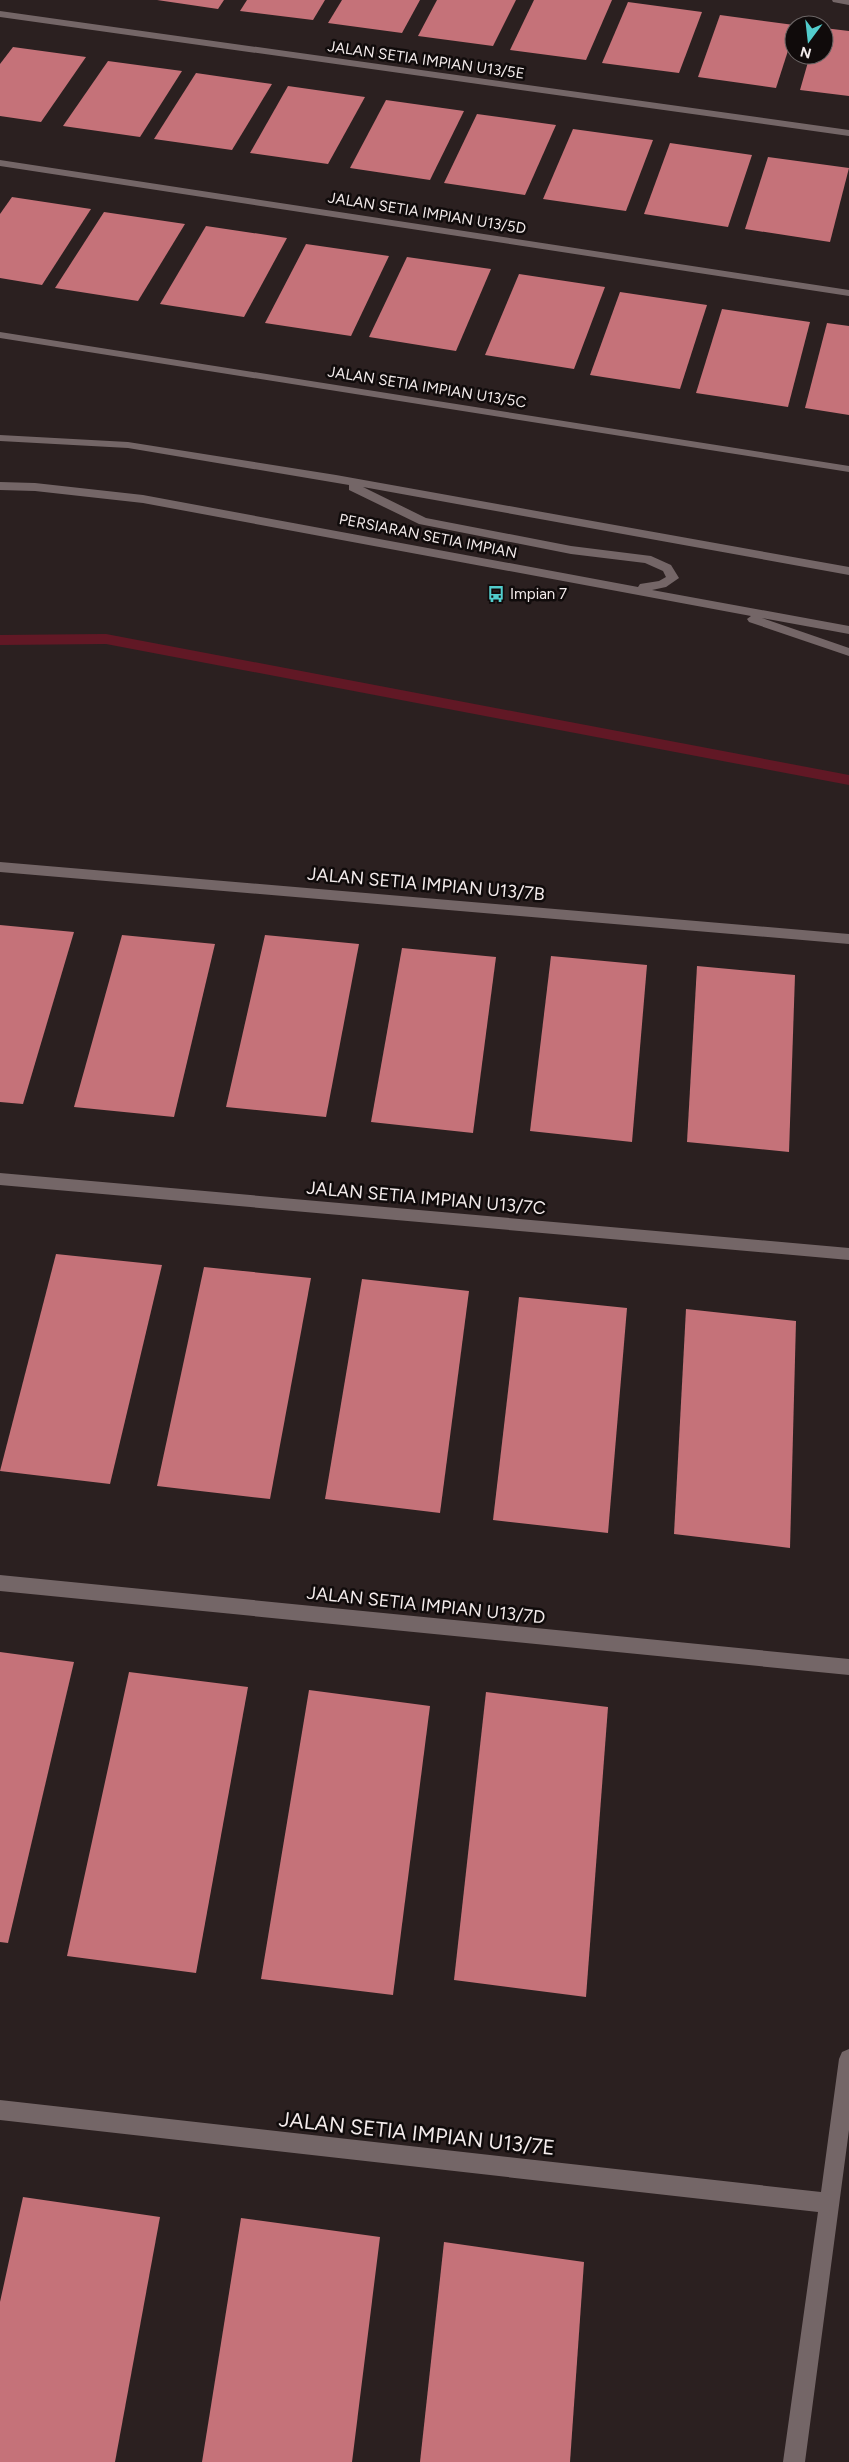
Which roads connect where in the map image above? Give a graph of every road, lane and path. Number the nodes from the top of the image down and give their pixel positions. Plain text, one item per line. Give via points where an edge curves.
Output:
1 (836, 0) edge
2 (849, 2) edge
3 (0, 14) edge
4 (849, 133) edge
5 (0, 163) edge
6 (849, 294) edge
7 (0, 335) edge
8 (0, 438) edge
9 (849, 469) edge
10 (336, 479) junction
11 (0, 486) edge
12 (849, 571) edge
13 (632, 590) junction
14 (704, 602) junction
15 (849, 630) edge
16 (849, 652) edge
17 (0, 867) edge
18 (849, 939) edge
19 (0, 1179) edge
20 (849, 1254) edge
21 (0, 1584) edge
22 (849, 1667) edge
23 (849, 2059) edge
24 (0, 2110) edge
25 (828, 2204) junction
26 (794, 2462) edge

1 - 2 street
3 - 4 street, JALAN SETIA IMPIAN U13/5E
5 - 6 street, JALAN SETIA IMPIAN U13/5D
7 - 9 street, JALAN SETIA IMPIAN U13/5C
8 - 10 street via 128,445
10 - 12 street
10 - 13 street via 423,521 571,550 648,559 667,568 673,578 662,584
11 - 13 street, PERSIARAN SETIA IMPIAN via 143,499
13 - 14 street, PERSIARAN SETIA IMPIAN
14 - 15 street, PERSIARAN SETIA IMPIAN
14 - 16 street
17 - 18 street, JALAN SETIA IMPIAN U13/7B
19 - 20 street, JALAN SETIA IMPIAN U13/7C
21 - 22 street, JALAN SETIA IMPIAN U13/7D
23 - 25 street
24 - 25 street, JALAN SETIA IMPIAN U13/7E
25 - 26 street

